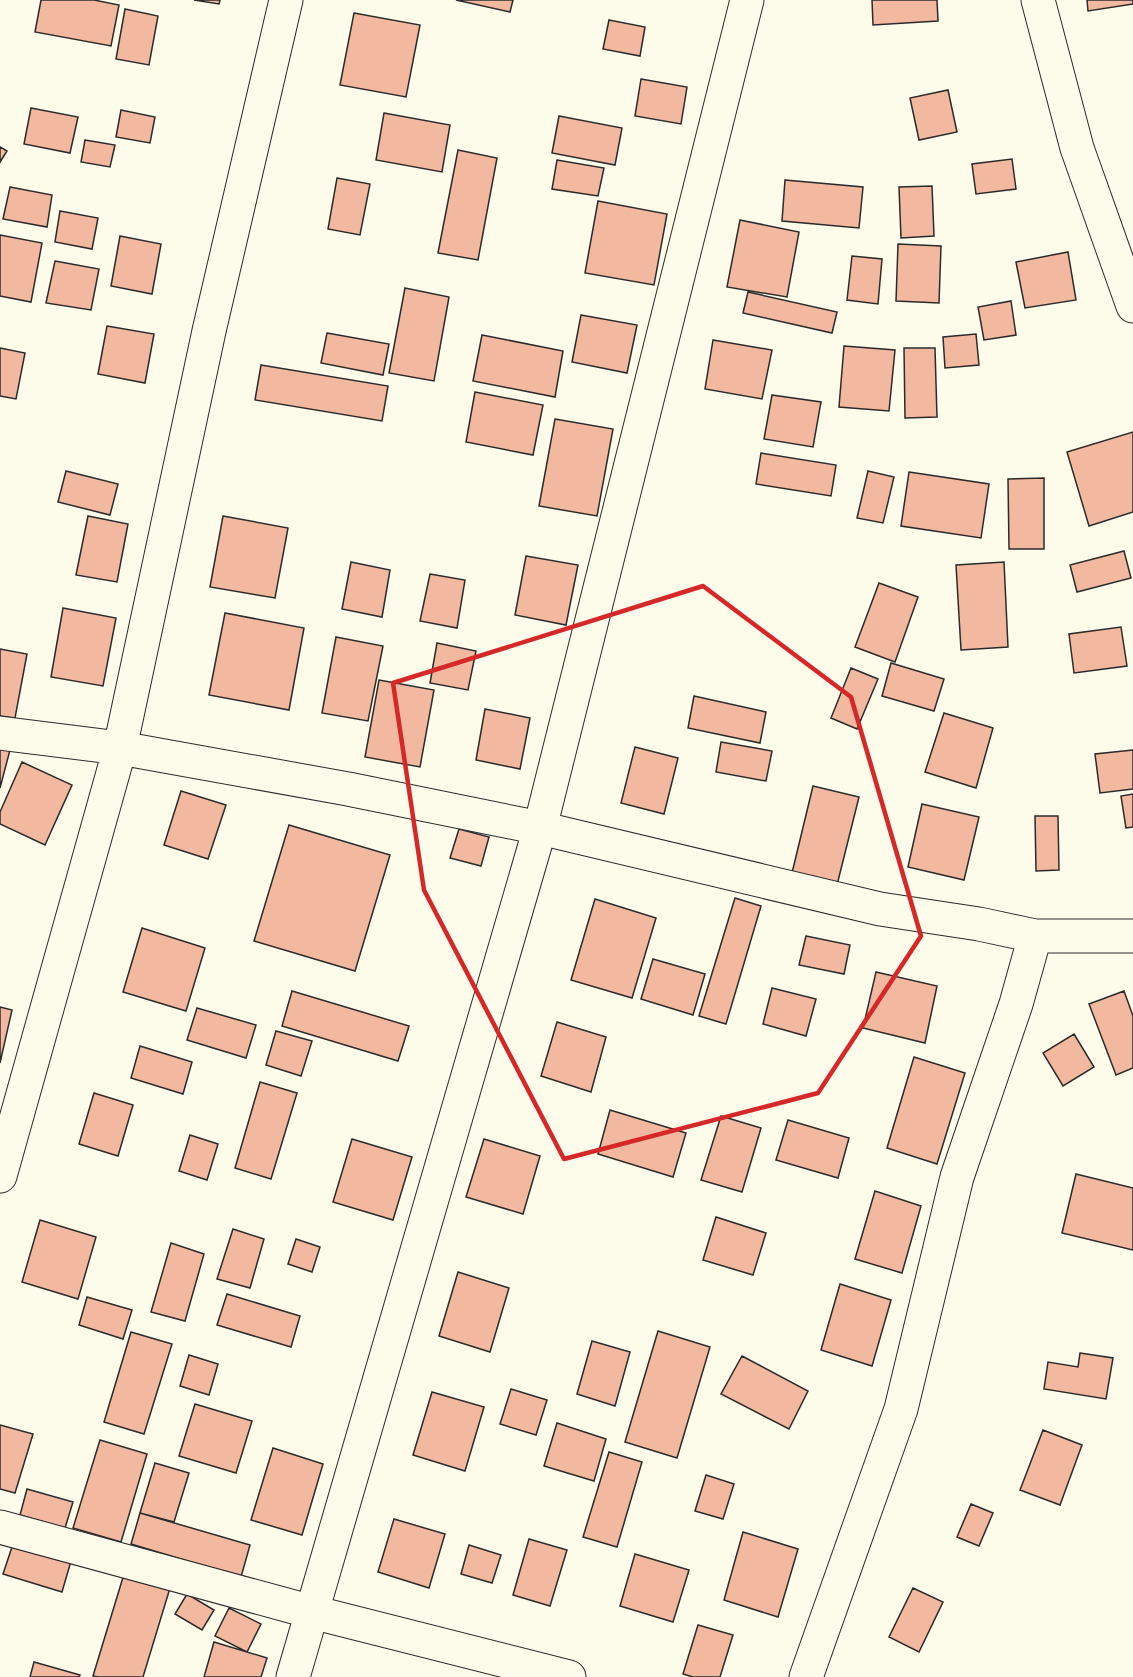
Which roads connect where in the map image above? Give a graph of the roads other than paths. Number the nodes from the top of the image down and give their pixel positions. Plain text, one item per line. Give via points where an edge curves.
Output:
1 (286, 0) edge
2 (747, 0) edge
3 (1038, 0) edge
4 (1133, 306) edge
5 (0, 734) edge
6 (120, 748) junction
7 (540, 828) junction
8 (1035, 936) junction
9 (1133, 936) edge
10 (0, 1176) edge
11 (0, 1527) edge
12 (312, 1612) junction
13 (293, 1677) edge
14 (569, 1677) edge
15 (806, 1677) edge

1 - 6 street via 212,319
2 - 7 street
3 - 4 street via 1077,148
5 - 6 street
6 - 7 street
6 - 10 street
7 - 8 street via 880,909
7 - 12 street
8 - 9 street
8 - 15 street via 957,1178 901,1409
11 - 12 street
12 - 13 street
12 - 14 street

